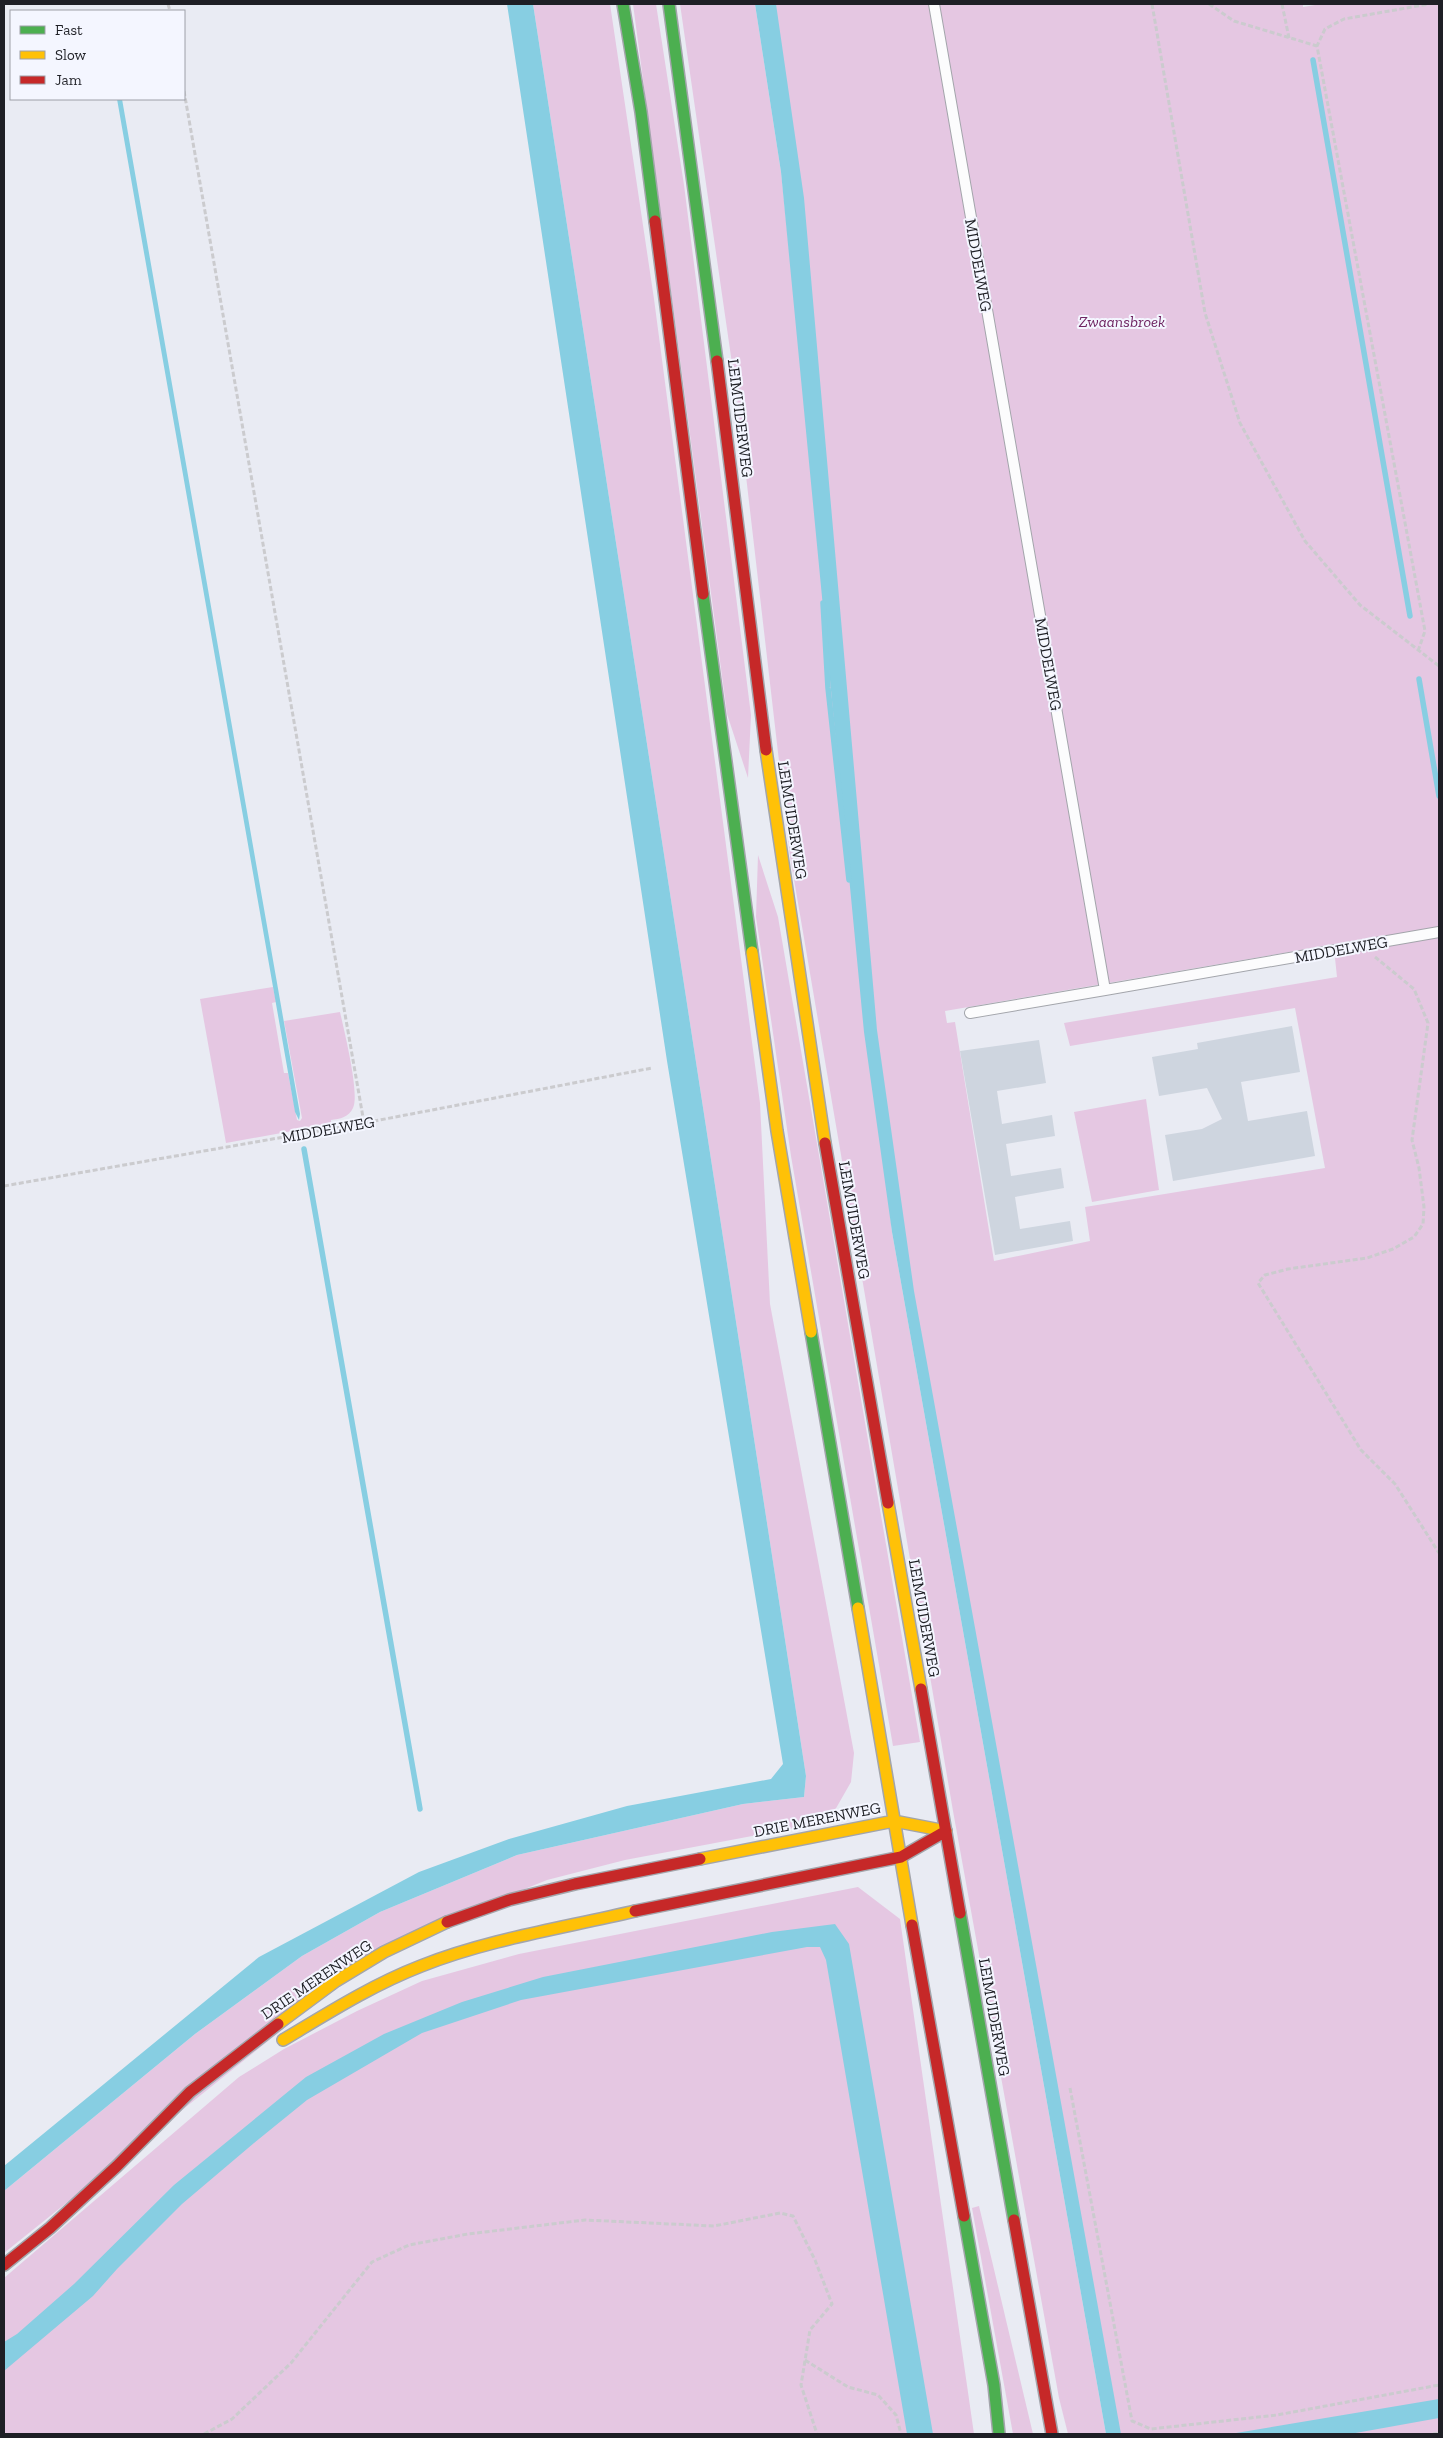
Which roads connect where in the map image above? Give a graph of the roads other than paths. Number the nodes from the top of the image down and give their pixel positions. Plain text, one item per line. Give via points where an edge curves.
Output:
1 (624, 4) edge
2 (669, 4) edge
3 (934, 4) edge
4 (1439, 932) edge
5 (1105, 990) junction
6 (970, 1013) dead end
7 (894, 1821) junction
8 (946, 1831) junction
9 (901, 1857) junction
10 (274, 2046) dead end
11 (190, 2109) dead end
12 (117, 2166) junction
13 (4, 2265) edge
14 (999, 2434) edge
15 (1052, 2434) edge

1 - 7 main road via 777,1131
2 - 8 main road, LEIMUIDERWEG via 768,763 828,1161
3 - 5 lane, MIDDELWEG
4 - 5 lane, MIDDELWEG
5 - 6 lane
7 - 8 main road, DRIE MERENWEG
7 - 9 main road
7 - 12 main road, DRIE MERENWEG via 575,1884 509,1900 453,1919 384,1952 336,1981 287,2017 190,2092
8 - 9 main road, DRIE MERENWEG
8 - 15 main road, LEIMUIDERWEG
9 - 10 main road, DRIE MERENWEG via 644,1909 474,1949 421,1966 362,1992
9 - 14 main road via 994,2385
11 - 12 main road, DRIE MERENWEG
12 - 13 main road, DRIE MERENWEG

